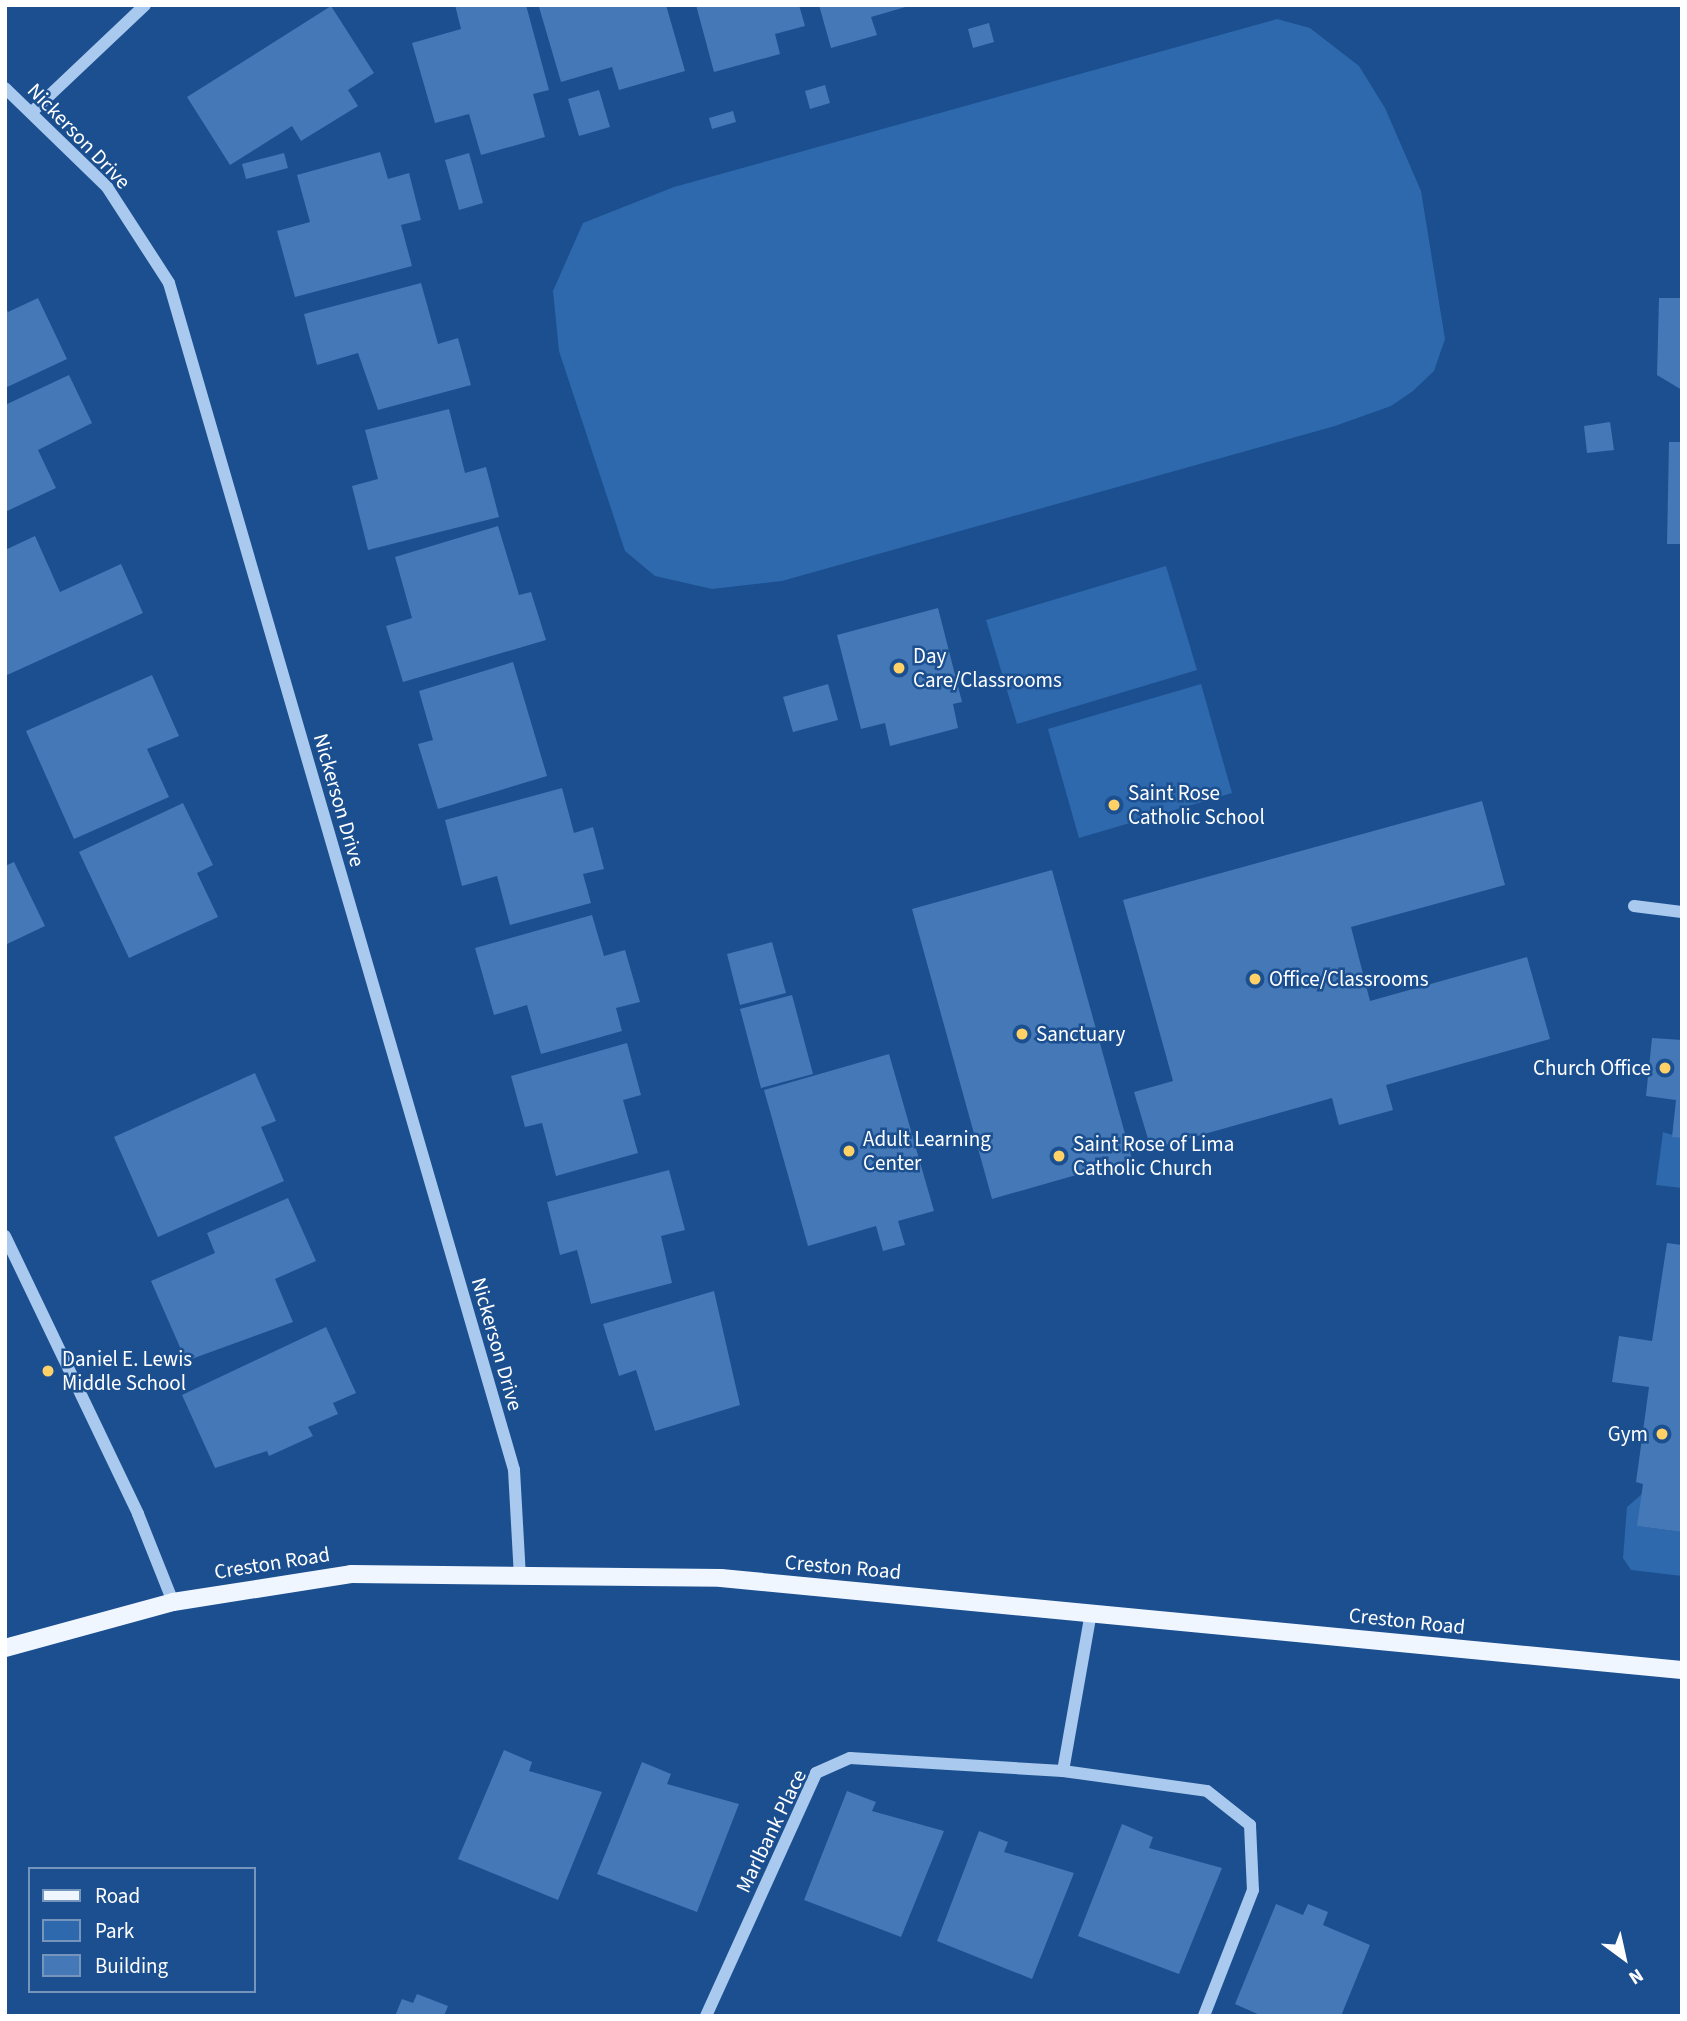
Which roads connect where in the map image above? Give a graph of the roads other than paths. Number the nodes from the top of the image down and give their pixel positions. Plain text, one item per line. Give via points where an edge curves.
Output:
1 (145, 5) edge
2 (5, 88) edge
3 (33, 111) junction
4 (1634, 906) dead end
5 (1682, 912) edge
6 (5, 1236) edge
7 (520, 1577) junction
8 (173, 1602) junction
9 (1091, 1613) junction
10 (5, 1648) edge
11 (1682, 1670) edge
12 (1063, 1771) junction
13 (706, 2016) edge
14 (1204, 2016) edge

1 - 3 street
2 - 3 street, Nickerson Drive
3 - 7 street, Nickerson Drive via 107,187 169,283 514,1470
4 - 5 street
6 - 8 street via 138,1514
7 - 8 main road, Creston Road via 351,1574
7 - 9 main road, Creston Road via 721,1578
8 - 10 main road, Creston Road
9 - 11 main road, Creston Road
9 - 12 street
12 - 13 street, Marlbank Place via 850,1758 816,1773
12 - 14 street, Marlbank Place via 1207,1791 1250,1825 1253,1890

